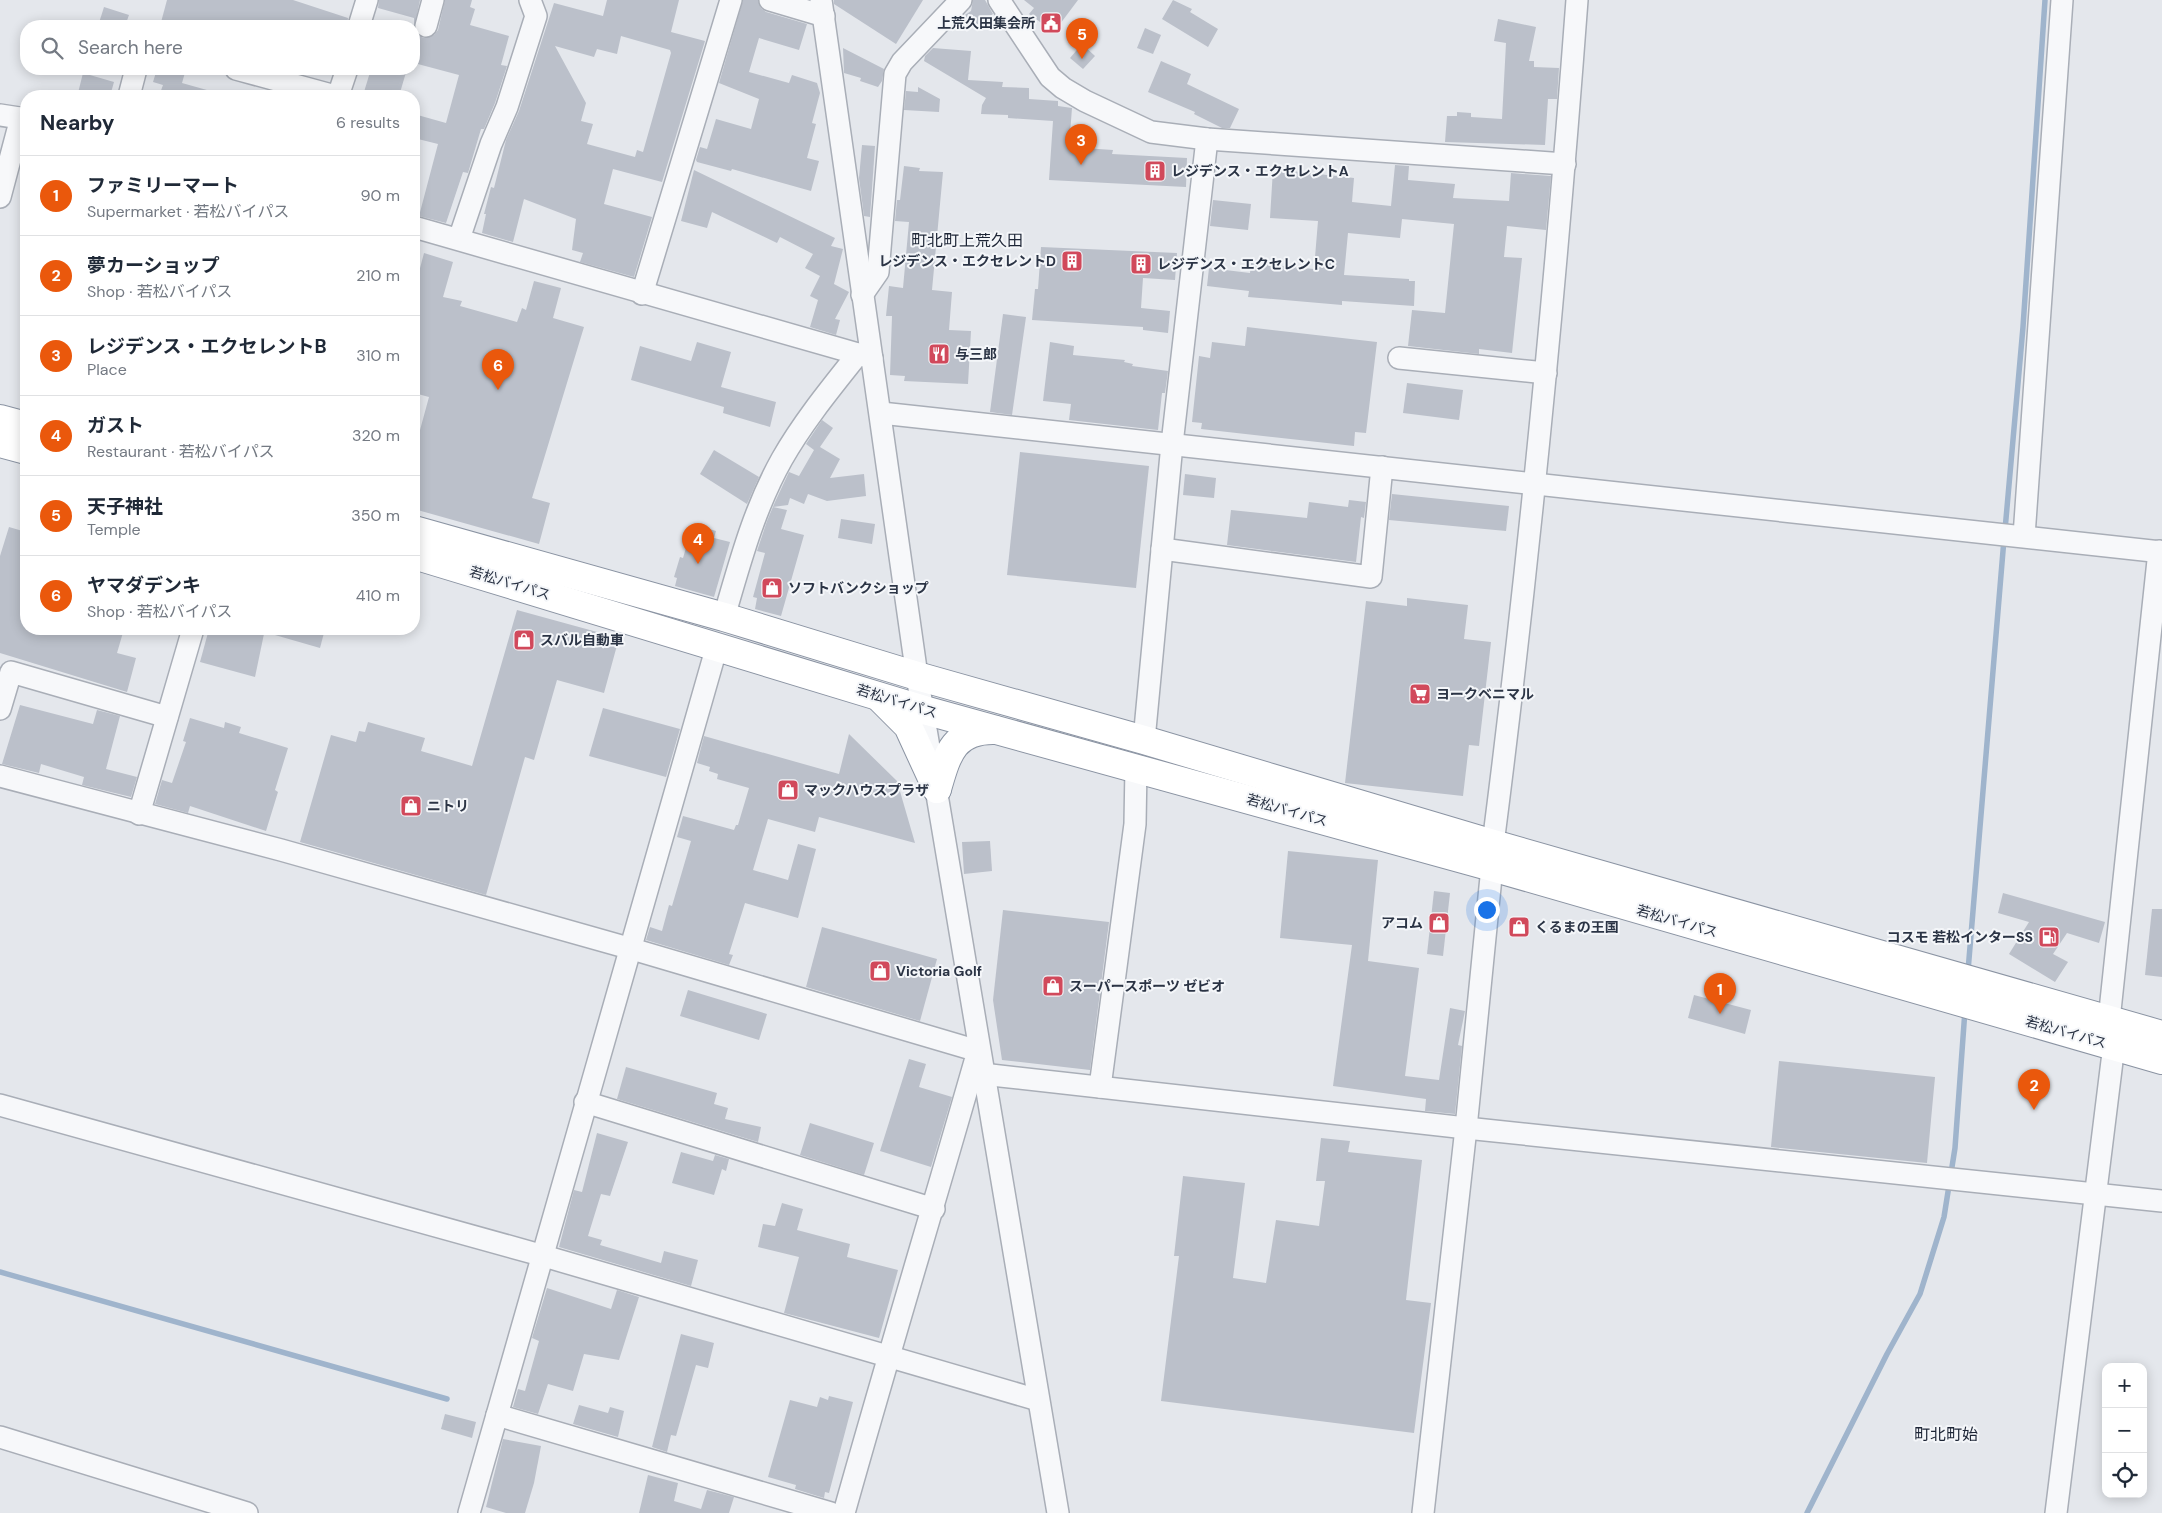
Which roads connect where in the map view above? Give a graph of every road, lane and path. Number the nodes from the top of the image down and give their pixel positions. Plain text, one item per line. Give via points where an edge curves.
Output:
1 (367, 0) edge
2 (433, 0) edge
3 (530, 0) edge
4 (731, 0) edge
5 (770, 0) edge
6 (961, 0) edge
7 (999, 0) edge
8 (1577, 0) edge
9 (2062, 0) edge
10 (822, 8) edge
11 (361, 20) edge
12 (426, 26) dead end
13 (134, 75) edge
14 (258, 75) edge
15 (345, 75) edge
16 (131, 90) edge
17 (315, 90) edge
18 (339, 90) edge
19 (0, 116) edge
20 (20, 118) edge
21 (20, 132) edge
22 (1207, 139) junction
23 (1565, 164) junction
24 (0, 197) edge
25 (420, 235) edge
26 (459, 239) junction
27 (642, 294) junction
28 (862, 295) junction
29 (865, 356) junction
30 (1399, 358) dead end
31 (1546, 373) junction
32 (881, 413) junction
33 (0, 419) edge
34 (20, 424) edge
35 (0, 443) edge
36 (1172, 444) junction
37 (20, 448) edge
38 (1382, 467) junction
39 (1535, 484) junction
40 (420, 532) edge
41 (2018, 536) junction
42 (1162, 549) junction
43 (2160, 551) edge
44 (420, 557) edge
45 (724, 616) junction
46 (191, 635) edge
47 (717, 646) junction
48 (917, 676) junction
49 (874, 695) junction
50 (0, 710) edge
51 (924, 710) junction
52 (167, 717) junction
53 (999, 730) junction
54 (1144, 740) junction
55 (1136, 767) junction
56 (0, 776) edge
57 (936, 789) junction
58 (139, 814) junction
59 (1492, 856) junction
60 (632, 949) junction
61 (2111, 1033) junction
62 (2162, 1035) edge
63 (978, 1051) junction
64 (2162, 1060) edge
65 (982, 1074) junction
66 (1100, 1087) junction
67 (585, 1102) junction
68 (0, 1105) edge
69 (1466, 1128) junction
70 (2094, 1193) junction
71 (2162, 1201) edge
72 (934, 1209) junction
73 (544, 1256) junction
74 (888, 1356) junction
75 (1038, 1400) junction
76 (497, 1415) junction
77 (0, 1437) edge
78 (247, 1513) edge
79 (469, 1513) edge
80 (832, 1513) edge
81 (844, 1513) edge
82 (1058, 1513) edge
83 (1423, 1513) edge
84 (2056, 1513) edge

1 - 11 street
2 - 12 street
3 - 26 street via 536,16 508,107 491,144
4 - 27 street
5 - 10 street
6 - 28 street via 902,62 895,74 878,272
7 - 22 street via 1050,77 1063,88 1151,132
8 - 23 street
9 - 41 street
10 - 28 street
13 - 16 street
14 - 17 street
15 - 18 street
19 - 20 street
21 - 24 street
22 - 23 street
22 - 36 street
23 - 31 street
25 - 26 street
26 - 27 street
27 - 29 street
28 - 29 street
29 - 32 street
29 - 45 street via 814,409 782,458 753,520
30 - 31 street
31 - 39 street
32 - 36 street
32 - 48 street
33 - 34 highway
35 - 37 highway
36 - 38 street
36 - 42 street
38 - 39 street
38 - 42 street via 1371,577
39 - 41 street
39 - 59 street
40 - 45 highway, 若松バイパス
41 - 43 street
42 - 54 street
43 - 61 street
44 - 47 highway, 若松バイパス
45 - 48 highway, 若松バイパス
46 - 52 street
47 - 49 highway, 若松バイパス
47 - 60 street
48 - 51 street
48 - 54 highway, 若松バイパス
49 - 51 highway, 若松バイパス
49 - 57 highway via 908,726
50 - 52 street via 11,672
51 - 53 highway, 若松バイパス
51 - 57 street
52 - 58 street
53 - 55 highway, 若松バイパス
53 - 57 highway via 977,731 955,743
54 - 59 highway, 若松バイパス
55 - 59 highway, 若松バイパス
55 - 66 street via 1135,824
56 - 58 street
57 - 63 street
58 - 60 street via 281,850
59 - 61 highway, 若松バイパス
59 - 69 street
60 - 63 street
60 - 67 street
61 - 62 highway, 若松バイパス
61 - 64 highway, 若松バイパス
61 - 70 street
63 - 65 street
63 - 72 street
65 - 66 street
65 - 75 street
66 - 69 street
67 - 72 street
67 - 73 street
68 - 73 street
69 - 70 street
69 - 83 street
70 - 71 street
70 - 84 street
72 - 74 street
73 - 74 street
73 - 76 street
74 - 75 street
74 - 81 street
75 - 82 street
76 - 79 street
76 - 80 street
77 - 78 street

